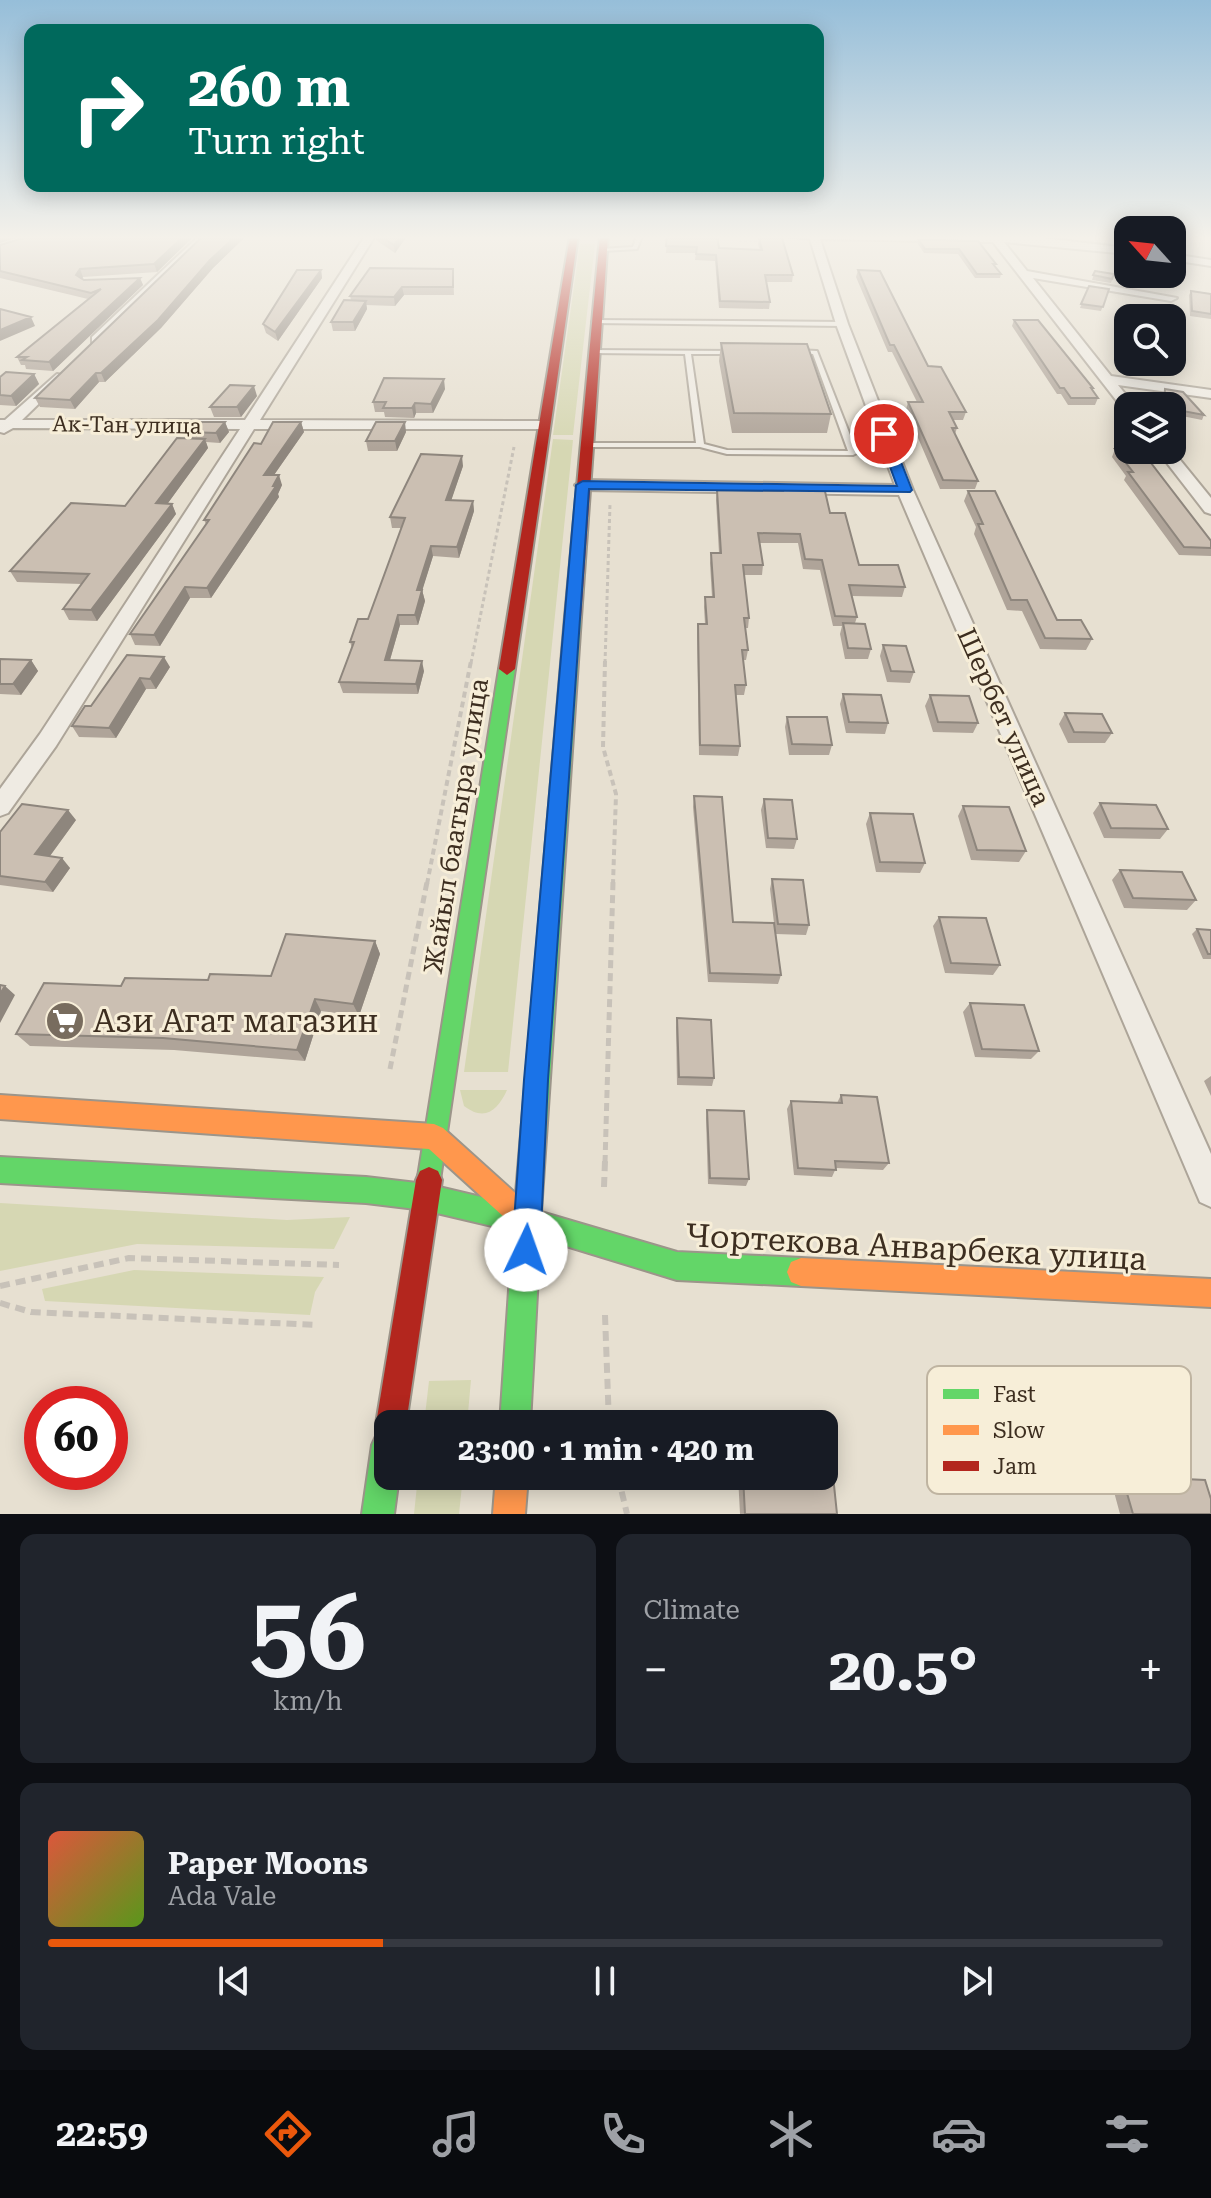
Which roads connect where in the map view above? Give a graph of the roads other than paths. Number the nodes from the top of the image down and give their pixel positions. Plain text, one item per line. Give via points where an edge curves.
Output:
1 (130, 307) edge
2 (324, 307) edge
3 (562, 307) edge
4 (597, 307) edge
5 (836, 307) edge
6 (1048, 307) edge
7 (595, 322) junction
8 (842, 324) junction
9 (91, 345) edge
10 (593, 351) junction
11 (688, 352) junction
12 (741, 352) edge
13 (792, 352) edge
14 (69, 367) edge
15 (1106, 379) junction
16 (1117, 392) edge
17 (1211, 394) edge
18 (542, 425) junction
19 (247, 426) junction
20 (3, 427) edge
21 (586, 445) junction
22 (700, 445) junction
23 (1175, 464) edge
24 (583, 485) junction
25 (905, 490) junction
26 (1211, 509) edge
27 (0, 807) edge
28 (0, 1107) edge
29 (434, 1137) junction
30 (0, 1170) edge
31 (1211, 1191) edge
32 (424, 1197) junction
33 (528, 1221) junction
34 (1211, 1293) edge
35 (393, 1410) edge
36 (516, 1410) edge
37 (381, 1490) edge
38 (511, 1490) edge
39 (378, 1514) edge
40 (509, 1514) edge

1 - 9 street
2 - 19 street
3 - 18 main road, Жайыл баатыра улица
4 - 7 main road
5 - 8 street, Шербет улица
6 - 15 street
7 - 8 lane
7 - 10 main road
8 - 25 street, Шербет улица
10 - 11 lane
10 - 21 main road
11 - 12 lane
11 - 22 lane
13 - 22 lane via 815,352 853,453 727,452
14 - 20 street via 50,378
15 - 16 street
15 - 17 street
18 - 19 street, Ак-Тан улица
18 - 29 main road, Жайыл баатыра улица
19 - 20 street, Ак-Тан улица
19 - 27 street
21 - 22 lane
21 - 24 main road
23 - 26 street
24 - 25 street
24 - 33 main road
25 - 31 street, Шербет улица
28 - 29 main road
29 - 32 main road, Жайыл баатыра улица
29 - 33 main road
30 - 32 main road
32 - 33 main road, Чортекова Анварбека улица
32 - 35 main road, Жайыл баатыра улица
33 - 34 main road, Чортекова Анварбека улица via 677,1266
33 - 36 main road
37 - 39 main road
38 - 40 main road

